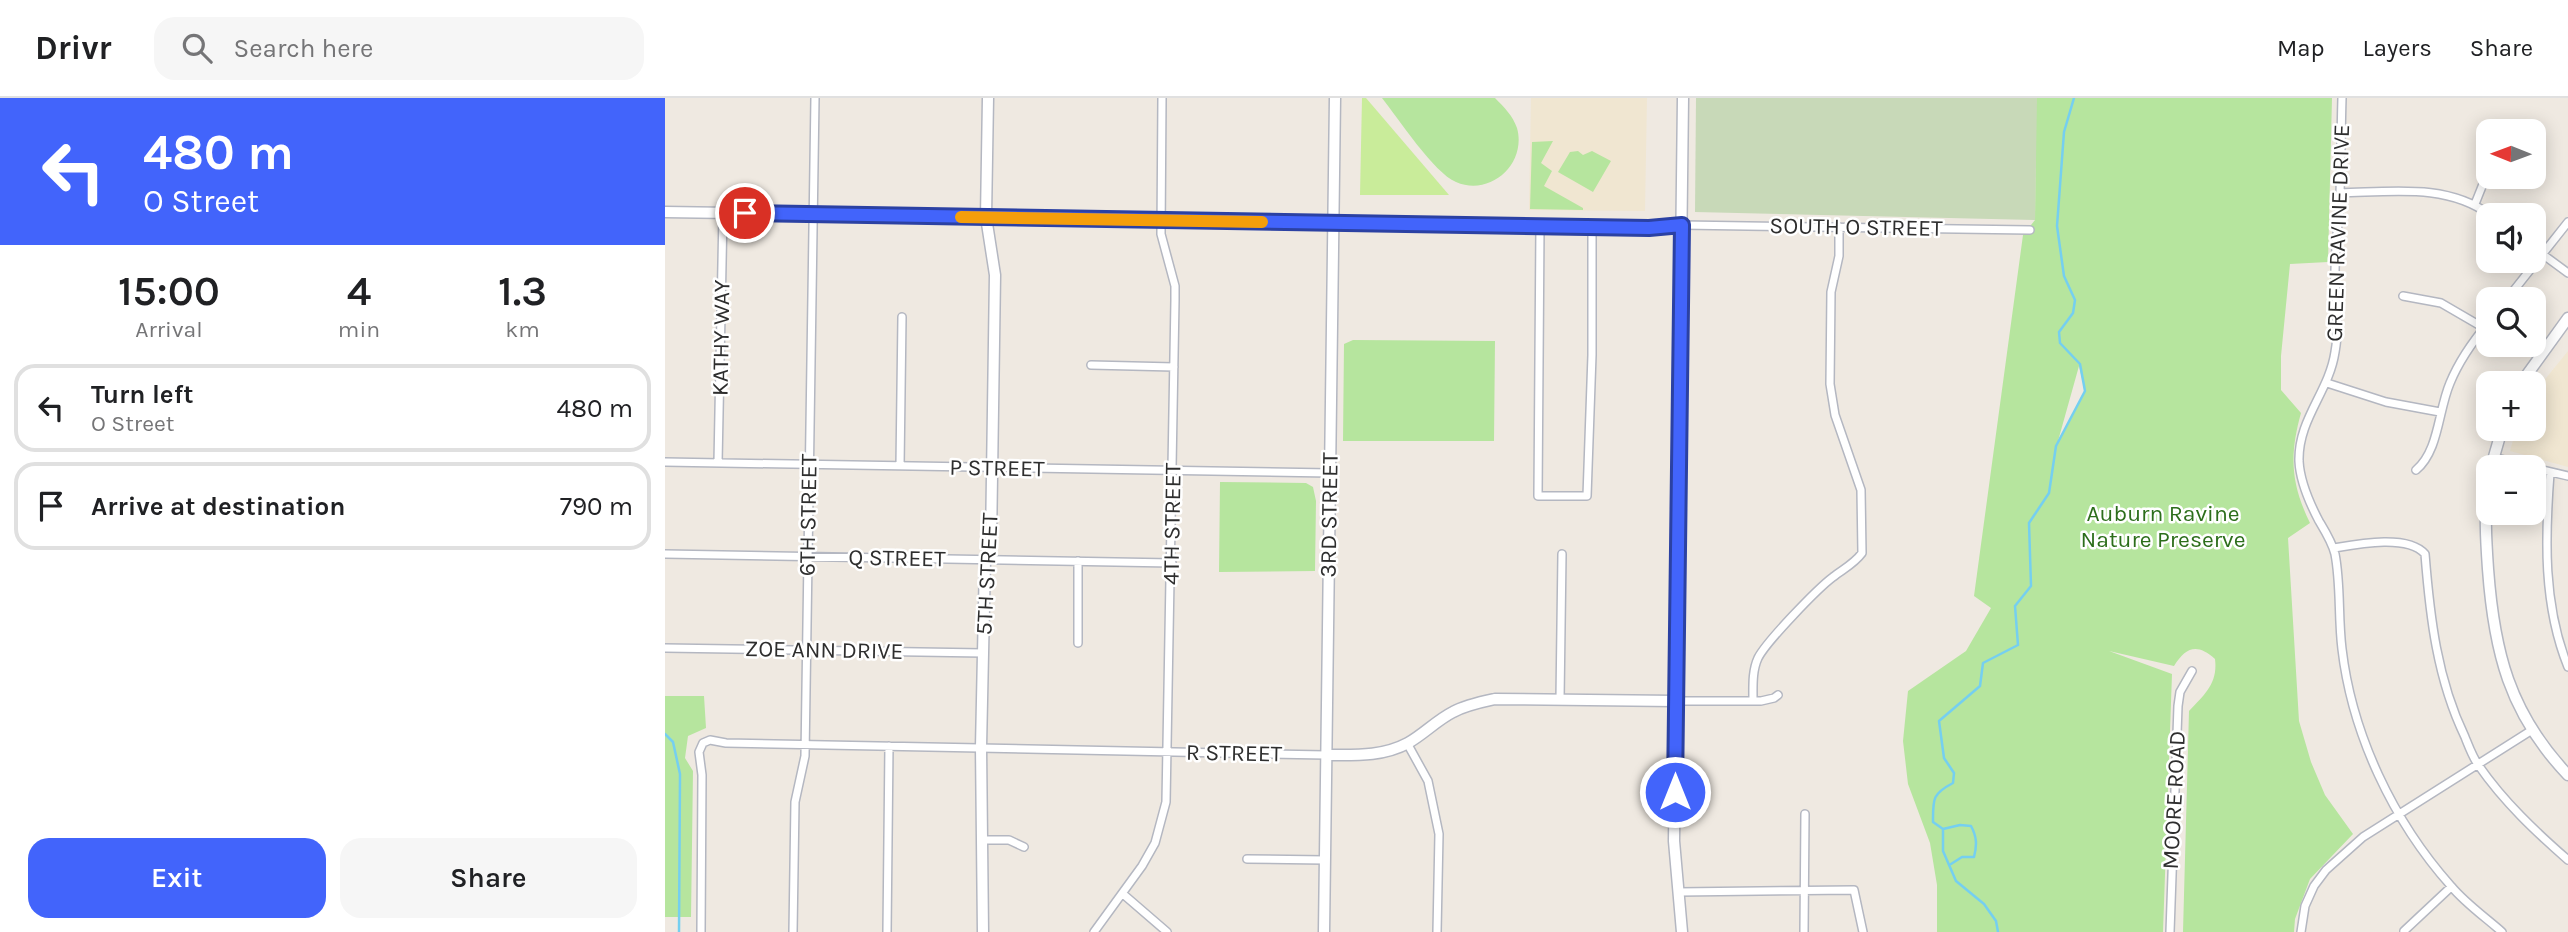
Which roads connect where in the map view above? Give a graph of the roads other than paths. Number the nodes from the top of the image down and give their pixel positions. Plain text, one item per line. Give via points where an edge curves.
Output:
1 (815, 98) edge
2 (988, 98) edge
3 (1162, 98) edge
4 (1335, 98) edge
5 (1683, 98) edge
6 (2342, 98) edge
7 (2481, 189) edge
8 (2340, 193) junction
9 (2475, 204) joint
10 (665, 212) edge
11 (723, 213) junction
12 (813, 214) junction
13 (986, 217) junction
14 (1160, 220) junction
15 (2568, 222) edge
16 (1333, 223) junction
17 (1682, 225) junction
18 (1540, 226) junction
19 (1592, 227) junction
20 (1839, 227) junction
21 (2030, 230) dead end
22 (2546, 251) edge
23 (2546, 257) edge
24 (2528, 273) edge
25 (2568, 273) edge
26 (2517, 287) edge
27 (2403, 296) dead end
28 (902, 317) dead end
29 (2568, 318) edge
30 (2476, 320) edge
31 (2476, 339) edge
32 (1091, 365) dead end
33 (1174, 367) junction
34 (2530, 371) edge
35 (2327, 383) junction
36 (2440, 412) junction
37 (665, 462) edge
38 (719, 463) junction
39 (809, 465) junction
40 (900, 466) junction
41 (992, 467) junction
42 (2416, 470) dead end
43 (1173, 471) junction
44 (2546, 472) edge
45 (1330, 473) junction
46 (2550, 473) junction
47 (2568, 476) edge
48 (2485, 525) edge
49 (2334, 548) junction
50 (665, 554) edge
51 (1562, 554) dead end
52 (807, 557) junction
53 (985, 560) junction
54 (1078, 561) junction
55 (1172, 563) junction
56 (1078, 643) dead end
57 (665, 648) edge
58 (806, 650) junction
59 (983, 653) junction
60 (2568, 667) edge
61 (2192, 671) dead end
62 (1778, 695) dead end
63 (1560, 699) junction
64 (1675, 701) junction
65 (1753, 701) junction
66 (2532, 730) junction
67 (1407, 743) junction
68 (804, 744) junction
69 (889, 746) junction
70 (981, 747) junction
71 (1169, 751) junction
72 (1326, 755) junction
73 (2478, 765) junction
74 (2568, 775) edge
75 (2399, 812) junction
76 (1804, 814) dead end
77 (983, 840) junction
78 (1024, 847) dead end
79 (1247, 859) dead end
80 (1325, 860) junction
81 (2568, 860) edge
82 (2451, 887) junction
83 (1679, 892) junction
84 (1804, 892) junction
85 (1123, 894) junction
86 (2404, 930) edge
87 (701, 932) edge
88 (793, 932) edge
89 (887, 932) edge
90 (983, 932) edge
91 (1094, 932) edge
92 (1167, 932) edge
93 (1324, 932) edge
94 (1437, 932) edge
95 (1682, 932) edge
96 (1804, 932) edge
97 (1863, 932) edge
98 (2170, 932) edge
99 (2301, 932) edge
100 (2502, 932) edge

1 - 12 street, 6TH STREET
2 - 13 street, 5TH STREET
3 - 14 street, 4TH STREET
4 - 16 street, 3RD STREET
5 - 17 street
6 - 8 street, GREEN RAVINE DRIVE
7 - 9 street
8 - 9 street via 2434,193
8 - 35 street, GREEN RAVINE DRIVE via 2335,272 2338,316
10 - 11 street
11 - 12 street
11 - 38 street, KATHY WAY
12 - 13 street
12 - 39 street, 6TH STREET
13 - 14 street
13 - 41 street, 5TH STREET via 995,275
14 - 16 street
14 - 33 street, 4TH STREET via 1175,286
15 - 22 street
16 - 18 street
16 - 45 street, 3RD STREET
17 - 19 street
17 - 20 street, SOUTH O STREET
17 - 64 street
18 - 19 street
18 - 19 street via 1538,496 1587,496
20 - 21 street, SOUTH O STREET
20 - 65 street via 1839,256 1831,292 1830,382 1835,415 1861,490 1861,553 1767,644 1753,678
23 - 25 street
24 - 26 street
27 - 30 street via 2441,303
28 - 40 street
29 - 34 street
31 - 36 street via 2461,360
32 - 33 street
33 - 43 street, 4TH STREET
35 - 36 street via 2386,402
35 - 49 street, GREEN RAVINE DRIVE via 2307,416 2299,462 2304,488
36 - 42 street via 2428,457
37 - 38 street, P STREET
38 - 39 street, P STREET
39 - 40 street, P STREET
39 - 52 street, 6TH STREET
40 - 41 street, P STREET
41 - 43 street, P STREET
41 - 53 street, 5TH STREET via 991,543
43 - 45 street, P STREET
43 - 55 street, 4TH STREET
44 - 46 street
45 - 72 street, 3RD STREET
46 - 47 street
46 - 60 street via 2548,576 2558,642
48 - 66 street via 2496,643
49 - 73 street via 2410,543 2425,554 2441,676
49 - 75 street, GREEN RAVINE DRIVE via 2350,699 2382,782
50 - 52 street, Q STREET
51 - 63 street
52 - 53 street, Q STREET
52 - 58 street, 6TH STREET
53 - 54 street, Q STREET
53 - 59 street, 5TH STREET
54 - 55 street, Q STREET
54 - 56 street
55 - 71 street, 4TH STREET
57 - 58 street, ZOE ANN DRIVE
58 - 59 street, ZOE ANN DRIVE
58 - 68 street, 6TH STREET
59 - 70 street, 5TH STREET
61 - 98 street, MOORE ROAD via 2178,706
62 - 65 street, R STREET
63 - 64 street, R STREET
63 - 67 street, R STREET via 1473,703
64 - 65 street, R STREET
64 - 83 street via 1674,841
66 - 73 street
66 - 74 street
67 - 72 street, R STREET via 1373,755
67 - 94 street via 1428,781 1439,834
68 - 69 street, R STREET
68 - 87 street, R STREET via 703,743 699,752
68 - 88 street, 6TH STREET via 795,802
69 - 70 street, R STREET
69 - 89 street
70 - 71 street, R STREET
70 - 77 street, 5TH STREET
71 - 72 street, R STREET
71 - 85 street, 4TH STREET via 1162,822
72 - 80 street, 3RD STREET
73 - 75 street
73 - 81 street via 2523,819
75 - 82 street, GREEN RAVINE DRIVE
75 - 99 street via 2326,870 2305,906
76 - 84 street
77 - 78 street via 1009,840
77 - 90 street, 5TH STREET
79 - 80 street
80 - 93 street, 3RD STREET
82 - 86 street
82 - 100 street, GREEN RAVINE DRIVE
83 - 84 street
83 - 95 street
84 - 96 street
84 - 97 street via 1854,890
85 - 91 street, 4TH STREET
85 - 92 street

